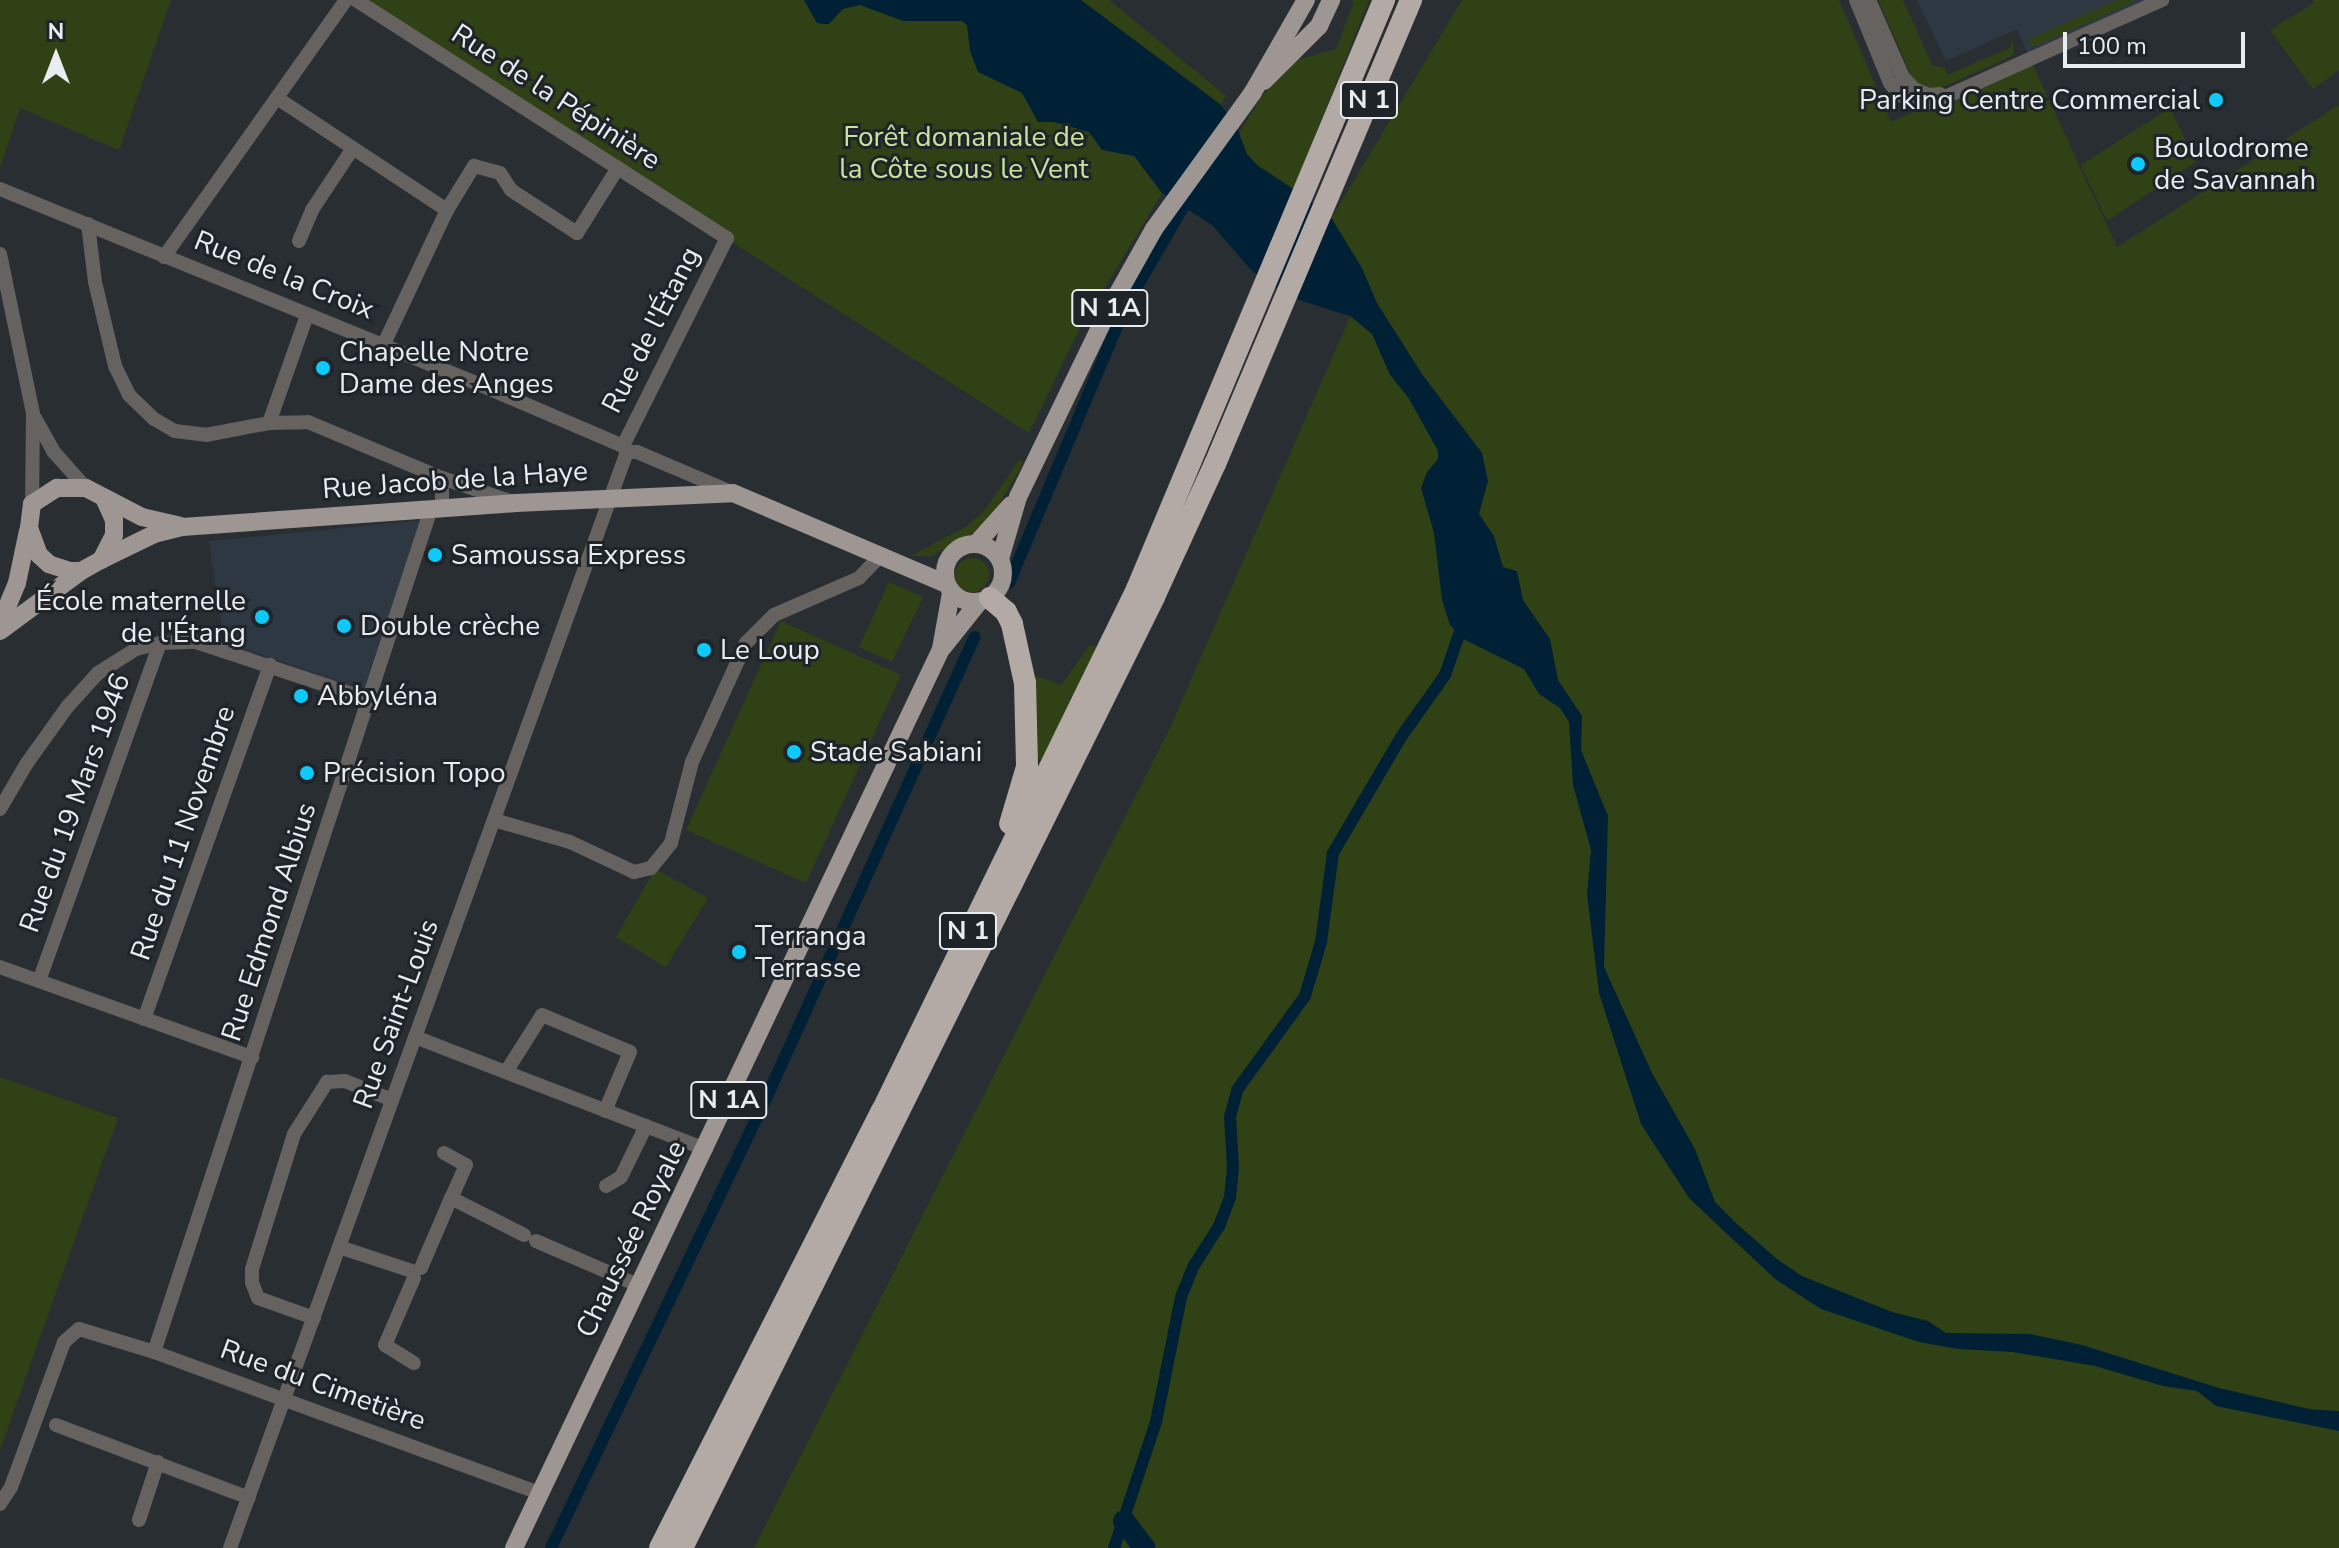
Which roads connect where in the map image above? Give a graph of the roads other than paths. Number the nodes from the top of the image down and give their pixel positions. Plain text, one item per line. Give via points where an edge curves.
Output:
1 (346, 0) edge
2 (356, 0) edge
3 (1306, 0) edge
4 (1331, 0) edge
5 (1384, 0) edge
6 (1411, 0) edge
7 (1426, 0) edge
8 (1856, 0) edge
9 (1869, 0) edge
10 (2162, 0) edge
11 (1253, 92) junction
12 (1952, 93) junction
13 (277, 98) junction
14 (1363, 115) junction
15 (353, 148) junction
16 (618, 168) junction
17 (0, 189) edge
18 (447, 210) junction
19 (88, 224) junction
20 (727, 238) joint
21 (299, 241) dead end
22 (0, 254) edge
23 (164, 257) junction
24 (1266, 312) junction
25 (307, 315) junction
26 (383, 346) junction
27 (33, 414) junction
28 (269, 423) junction
29 (625, 449) junction
30 (442, 478) junction
31 (86, 488) junction
32 (733, 493) junction
33 (1018, 497) junction
34 (612, 498) junction
35 (105, 500) junction
36 (516, 503) junction
37 (32, 504) junction
38 (437, 509) junction
39 (182, 527) junction
40 (29, 528) junction
41 (976, 544) junction
42 (890, 559) junction
43 (1000, 559) junction
44 (101, 560) junction
45 (947, 560) junction
46 (81, 571) junction
47 (949, 589) junction
48 (985, 600) junction
49 (0, 624) edge
50 (0, 631) edge
51 (160, 643) junction
52 (941, 649) junction
53 (270, 665) junction
54 (370, 700) junction
55 (0, 809) edge
56 (494, 820) junction
57 (982, 901) junction
58 (0, 967) edge
59 (39, 981) junction
60 (144, 1019) junction
61 (415, 1037) junction
62 (252, 1057) junction
63 (506, 1072) junction
64 (392, 1100) junction
65 (605, 1111) junction
66 (646, 1126) junction
67 (706, 1149) junction
68 (444, 1153) dead end
69 (606, 1186) dead end
70 (451, 1198) junction
71 (339, 1247) junction
72 (416, 1273) junction
73 (640, 1286) junction
74 (314, 1318) junction
75 (154, 1352) junction
76 (414, 1363) dead end
77 (286, 1399) junction
78 (56, 1425) dead end
79 (158, 1462) junction
80 (540, 1493) junction
81 (249, 1498) junction
82 (0, 1504) edge
83 (139, 1520) dead end
84 (230, 1548) edge
85 (514, 1548) edge
86 (660, 1548) edge
87 (682, 1548) edge

1 - 13 street
2 - 16 street, Rue de la Pépinière
3 - 11 main road, N 1A
4 - 11 main road, N 1A via 1319,26
5 - 24 highway, N 1
6 - 14 highway, N 1
7 - 14 highway
8 - 12 street via 1883,70 1900,95 1934,102
9 - 12 street via 1903,77 1929,95
10 - 12 street
11 - 33 main road, N 1A via 1154,229
13 - 15 street
13 - 23 street
14 - 24 highway, N 1 via 1327,201
15 - 18 street
15 - 21 street via 312,210
16 - 18 street via 577,233 511,190 500,173 474,166
16 - 20 street, Rue de la Pépinière
17 - 19 street, Rue de la Croix
18 - 26 street
19 - 23 street, Rue de la Croix
19 - 28 street via 115,366 129,395 175,431 206,435
20 - 29 street, Rue de l'Étang
22 - 27 street
23 - 25 street, Rue de la Croix
24 - 57 highway, N 1 via 1137,589
24 - 87 highway, N 1 via 1215,464 1100,711
25 - 26 street, Rue de la Croix
25 - 28 street
26 - 29 street, Rue de la Croix
27 - 31 street via 53,451
27 - 37 street
28 - 30 street via 308,422
29 - 32 street, Rue de la Croix
29 - 34 street, Rue de l'Étang
30 - 36 street
30 - 38 street, Rue Edmond Albius
31 - 35 main road
31 - 37 main road via 57,488
32 - 34 main road, Rue Jacob de la Haye
32 - 42 main road, Rue de la Croix
33 - 41 main road, N 1A
33 - 43 main road, N 1A
34 - 36 main road, Rue Jacob de la Haye
34 - 56 street, Rue Saint-Louis
35 - 39 main road, Rue Jacob de la Haye
35 - 44 main road via 114,535
36 - 38 main road, Rue Jacob de la Haye
37 - 40 main road
38 - 39 main road, Rue Jacob de la Haye
38 - 54 street, Rue Edmond Albius
39 - 44 main road, Rue Jacob de la Haye via 154,534
40 - 46 main road via 31,542 49,564
40 - 49 main road via 17,583
41 - 43 main road via 990,548
41 - 45 main road via 959,548
42 - 45 main road, Rue de la Croix
42 - 47 main road, Rue de la Croix
42 - 56 street via 774,615 746,643 692,762 671,843 651,868 634,872 570,842
43 - 48 main road via 1003,576
44 - 46 main road
45 - 47 main road
46 - 50 main road
47 - 48 main road via 959,599
47 - 52 main road, Chaussée Royale / N 1A
48 - 52 main road, Chaussée Royale / N 1A
48 - 57 highway via 1006,612 1018,643 1028,740 1024,784
51 - 53 street via 196,642
51 - 55 street via 136,649 98,673 27,763
51 - 59 street, Rue du 19 Mars 1946
52 - 67 main road, Chaussée Royale / N 1A
53 - 54 street
53 - 60 street, Rue du 11 Novembre
54 - 62 street, Rue Edmond Albius
56 - 61 street, Rue Saint-Louis
57 - 86 highway, N 1 via 882,1111
58 - 59 street
59 - 60 street
60 - 62 street
61 - 63 street
61 - 64 street, Rue Saint-Louis
62 - 75 street, Rue Edmond Albius
63 - 65 street
63 - 65 street via 542,1015 630,1052
64 - 71 street, Rue Saint-Louis
64 - 74 street via 345,1081 327,1082 294,1134 252,1282 258,1298
65 - 66 street
66 - 67 street
66 - 69 street via 621,1177
67 - 73 main road, Chaussée Royale / N 1A
68 - 70 street via 466,1165
70 - 72 street
70 - 73 street
71 - 72 street
71 - 74 street, Rue Saint-Louis
72 - 76 street via 385,1345
73 - 80 main road, Chaussée Royale / N 1A
74 - 77 street, Rue Saint-Louis
75 - 77 street, Rue du Cimetière
75 - 82 street, Rue du Cimetière via 88,1330 79,1329 64,1342
77 - 80 street, Rue du Cimetière
77 - 81 street, Rue Saint-Louis
78 - 79 street
79 - 81 street
79 - 83 street
80 - 85 main road, Chaussée Royale / N 1A
81 - 84 street, Rue Saint-Louis

